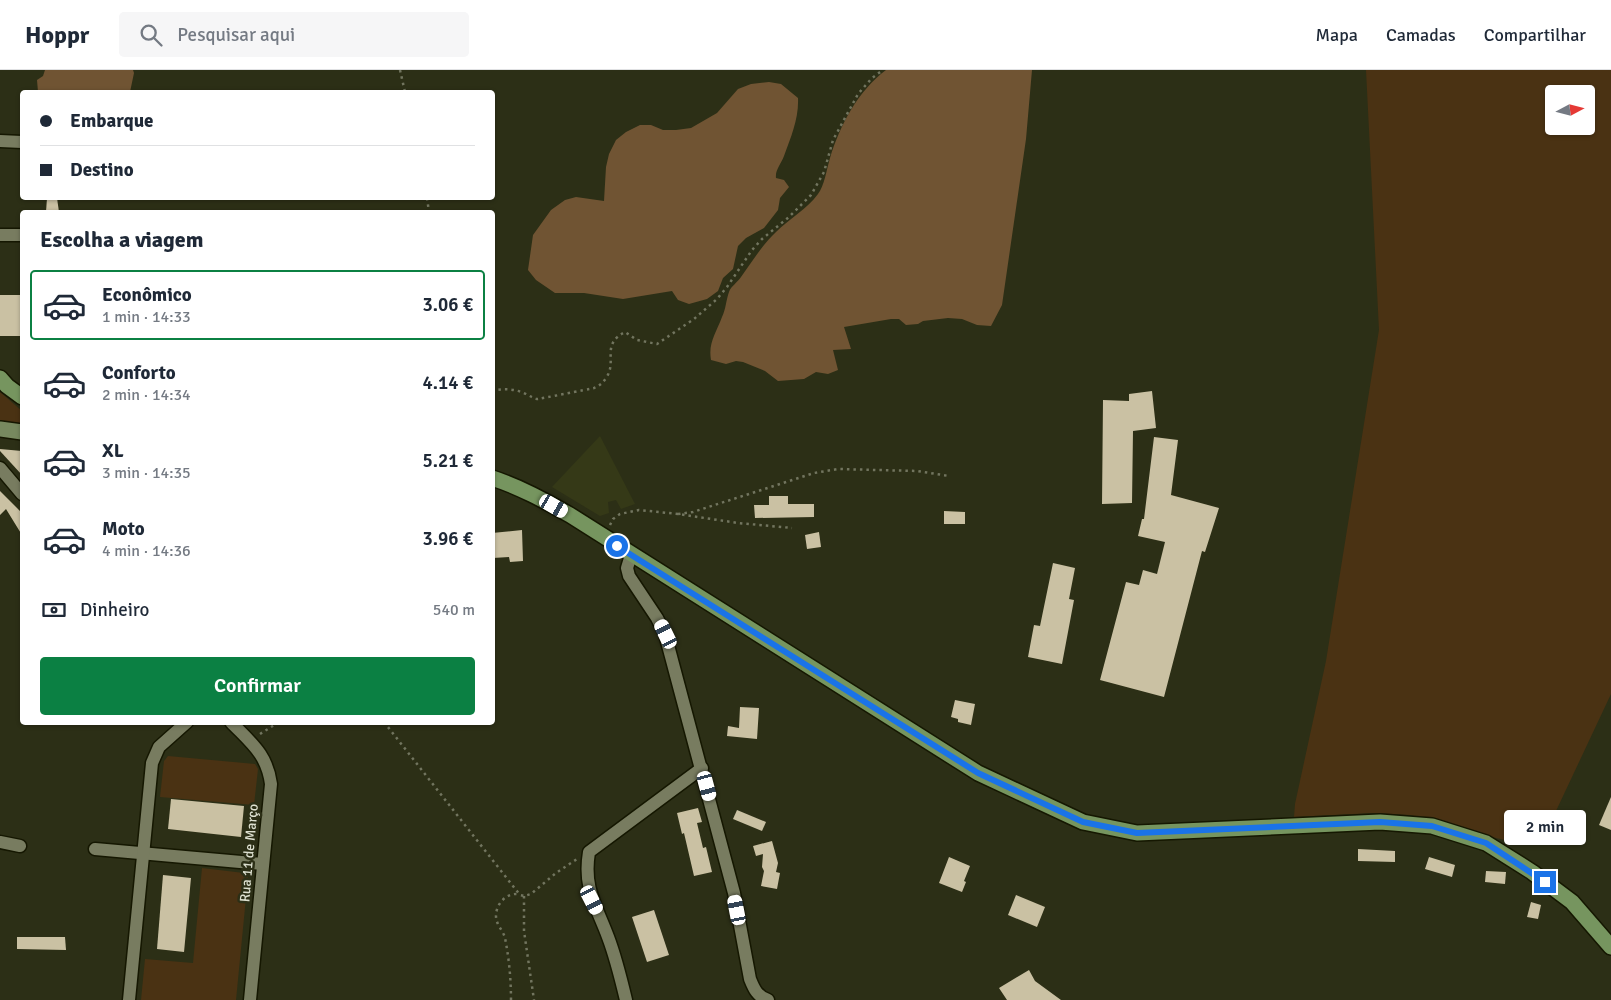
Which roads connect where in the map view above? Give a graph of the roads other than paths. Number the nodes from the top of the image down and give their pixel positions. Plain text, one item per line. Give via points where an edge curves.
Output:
1 (0, 141) edge
2 (20, 142) edge
3 (0, 234) edge
4 (20, 236) edge
5 (0, 378) edge
6 (20, 396) edge
7 (0, 428) edge
8 (20, 432) edge
9 (0, 468) edge
10 (495, 479) edge
11 (20, 492) edge
12 (631, 555) junction
13 (184, 725) edge
14 (234, 725) edge
15 (702, 768) junction
16 (0, 842) edge
17 (20, 846) dead end
18 (95, 849) dead end
19 (143, 853) junction
20 (263, 864) junction
21 (1611, 948) edge
22 (129, 1000) edge
23 (250, 1000) edge
24 (626, 1000) edge
25 (768, 1000) edge

1 - 2 street
3 - 4 street
5 - 6 main road
7 - 8 street
9 - 11 street
10 - 12 main road via 538,497
12 - 15 street via 627,568 629,576 666,634
12 - 21 main road via 978,773 1083,822 1137,833 1380,822 1432,826 1486,843 1532,872 1572,902
13 - 19 street via 158,747 152,763
14 - 20 street, Rua 11 de Março via 263,756 269,769 271,784
15 - 24 street via 589,852 589,890 616,959
15 - 25 street via 734,893 750,979 755,991
16 - 17 street
18 - 19 street
19 - 20 street
19 - 22 street
20 - 23 street, Rua 11 de Março

